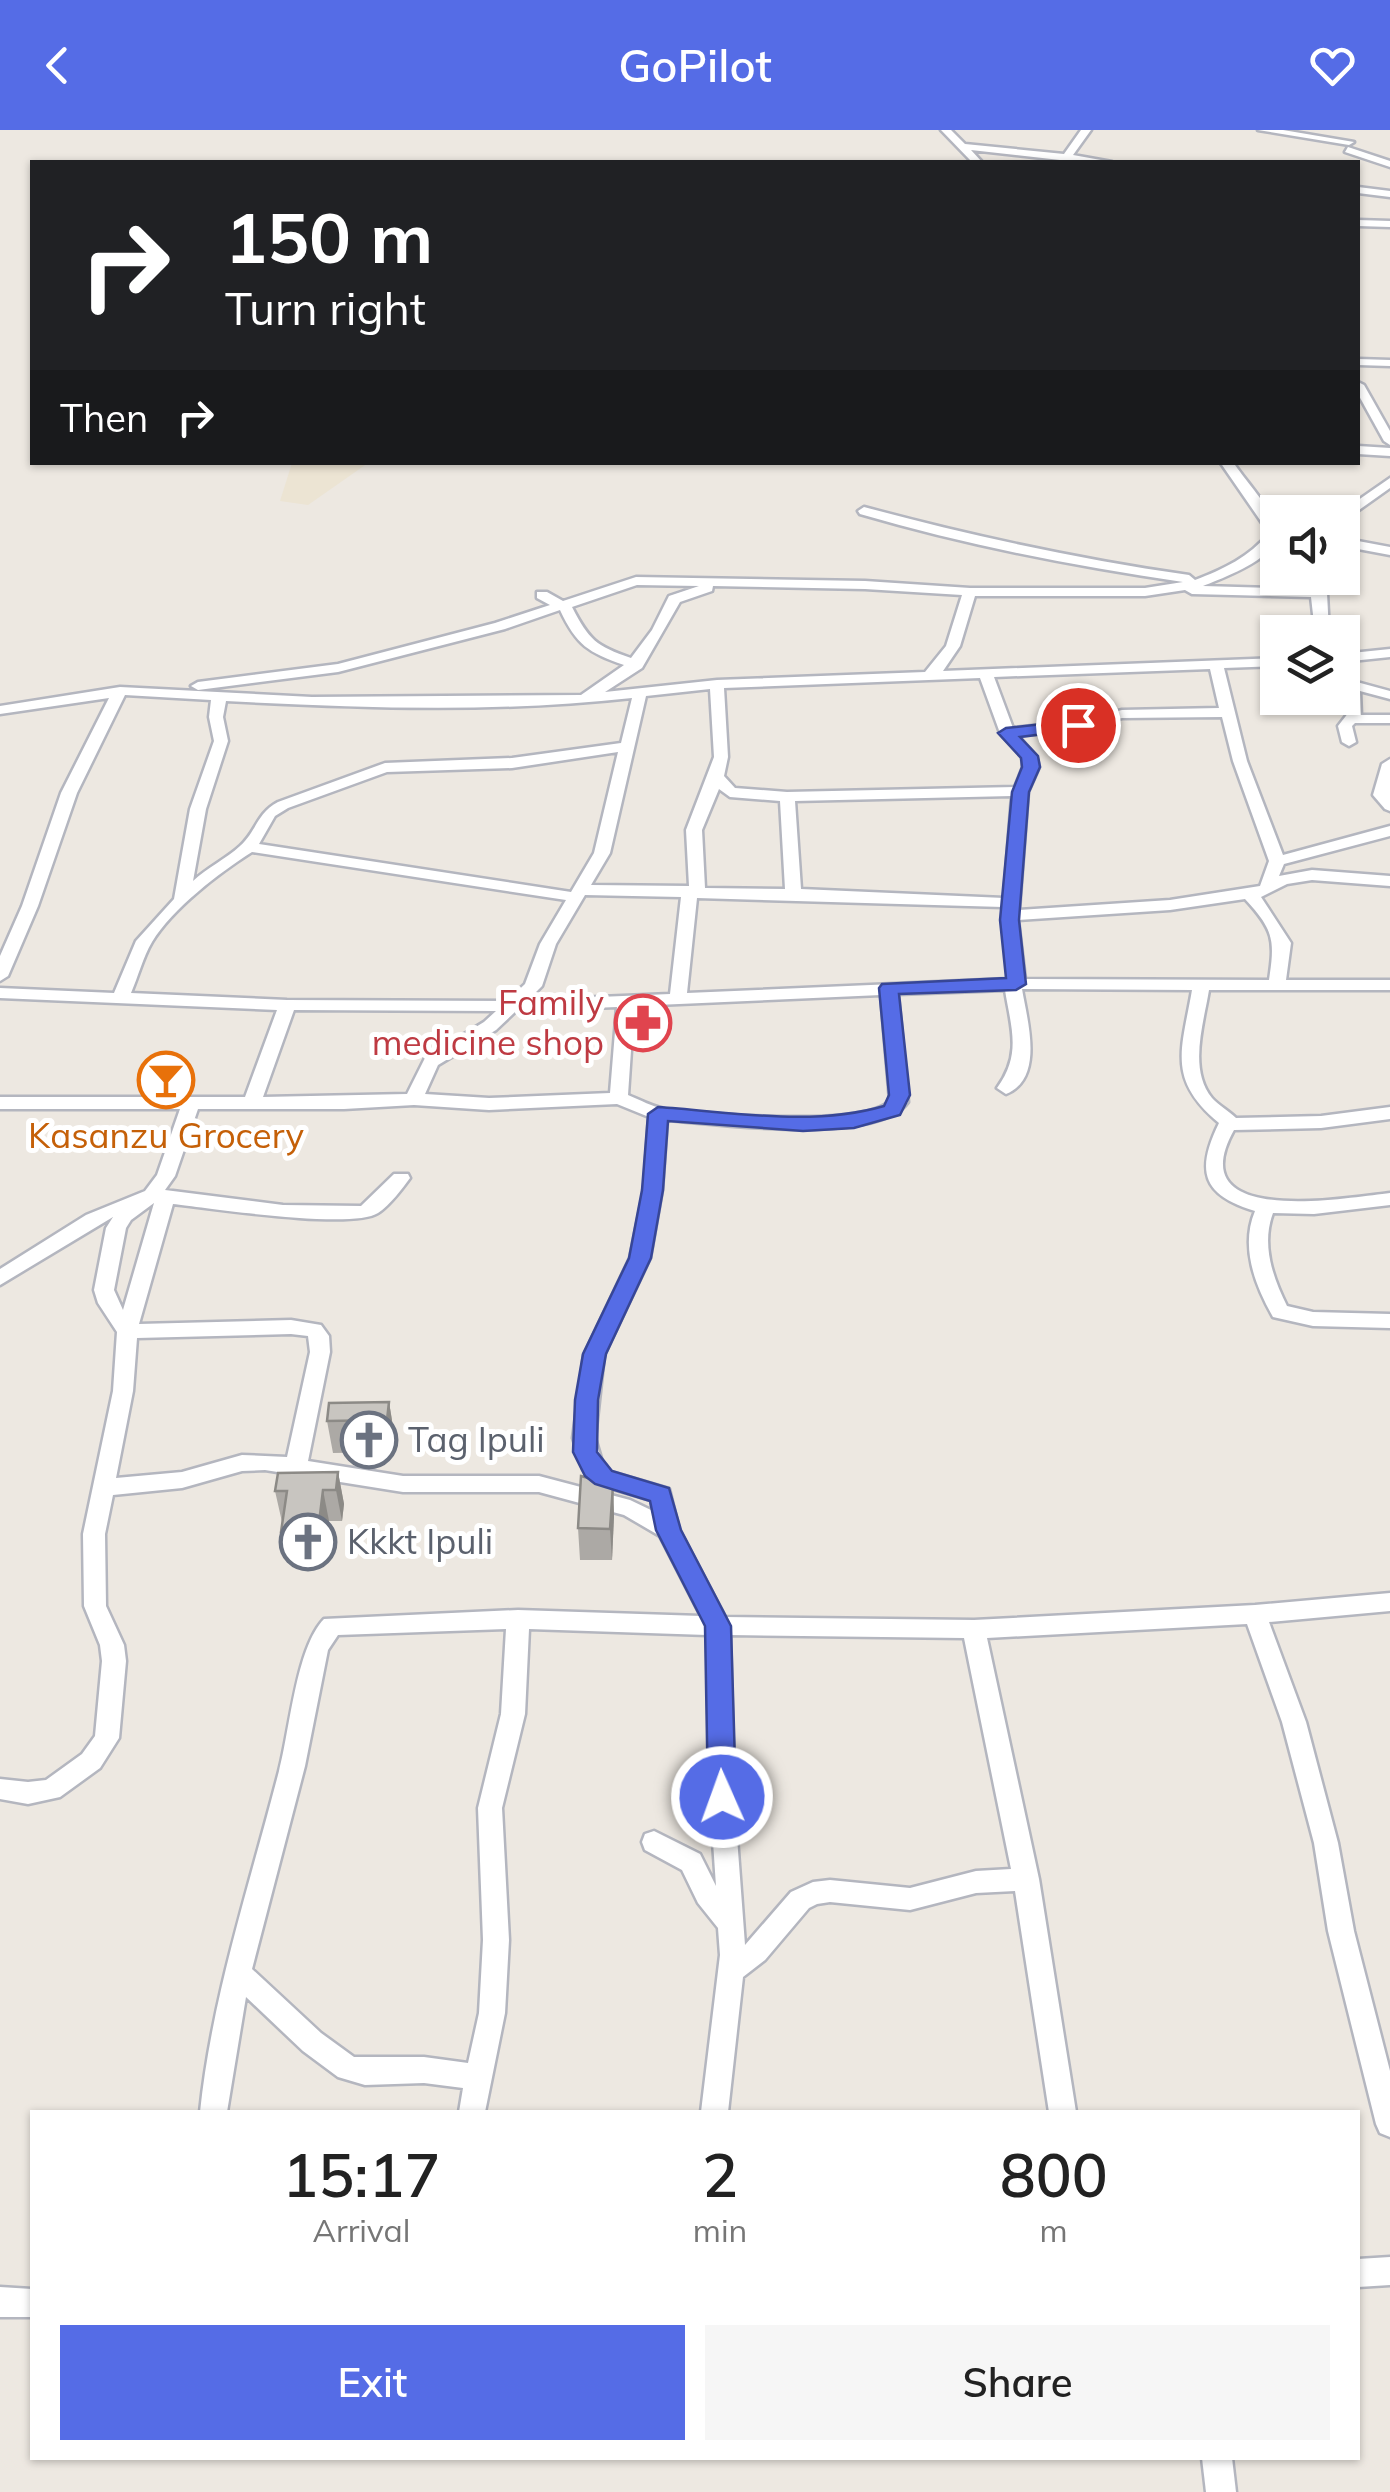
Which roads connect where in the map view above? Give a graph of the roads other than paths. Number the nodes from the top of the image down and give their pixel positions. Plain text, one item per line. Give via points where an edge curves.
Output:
1 (946, 130) edge
2 (1086, 130) edge
3 (1263, 130) edge
4 (1355, 130) edge
5 (959, 146) junction
6 (1346, 150) junction
7 (974, 160) edge
8 (1063, 160) edge
9 (1390, 164) edge
10 (1360, 190) edge
11 (1390, 194) edge
12 (1360, 222) edge
13 (1390, 224) edge
14 (1360, 362) edge
15 (1390, 363) edge
16 (1390, 404) edge
17 (1364, 405) edge
18 (1390, 441) edge
19 (1360, 450) edge
20 (1390, 452) edge
21 (1228, 465) edge
22 (1390, 482) edge
23 (1362, 502) joint
24 (1384, 506) dead end
25 (1260, 509) edge
26 (864, 510) dead end
27 (1360, 545) edge
28 (1260, 551) edge
29 (1390, 551) edge
30 (1209, 578) junction
31 (729, 582) junction
32 (1260, 587) edge
33 (1172, 589) junction
34 (970, 592) junction
35 (542, 596) dead end
36 (563, 606) junction
37 (1390, 654) edge
38 (1360, 656) edge
39 (1260, 663) edge
40 (637, 665) junction
41 (1216, 665) junction
42 (986, 672) junction
43 (930, 674) junction
44 (717, 684) junction
45 (1360, 687) edge
46 (120, 692) junction
47 (158, 692) junction
48 (640, 693) junction
49 (1390, 695) edge
50 (219, 698) junction
51 (581, 699) junction
52 (0, 710) edge
53 (1228, 712) junction
54 (1354, 715) edge
55 (1351, 719) junction
56 (1390, 719) edge
57 (1006, 733) junction
58 (1349, 742) dead end
59 (624, 747) junction
60 (1390, 764) edge
61 (716, 778) junction
62 (1021, 791) junction
63 (787, 797) junction
64 (1390, 806) edge
65 (1390, 831) edge
66 (249, 846) junction
67 (1277, 861) junction
68 (1390, 881) edge
69 (1258, 891) junction
70 (693, 892) junction
71 (577, 894) junction
72 (794, 894) junction
73 (182, 900) junction
74 (1012, 909) junction
75 (0, 976) edge
76 (1015, 984) junction
77 (1201, 985) junction
78 (1390, 985) edge
79 (1276, 986) junction
80 (889, 988) junction
81 (0, 994) edge
82 (120, 999) junction
83 (678, 1000) junction
84 (626, 1002) junction
85 (287, 1005) junction
86 (515, 1006) junction
87 (1006, 1088) dead end
88 (619, 1098) junction
89 (414, 1099) junction
90 (0, 1103) edge
91 (191, 1104) junction
92 (252, 1104) junction
93 (1390, 1113) edge
94 (658, 1114) junction
95 (1229, 1124) junction
96 (402, 1178) dead end
97 (159, 1196) junction
98 (1390, 1199) edge
99 (1266, 1208) junction
100 (0, 1278) edge
101 (1390, 1321) edge
102 (127, 1330) junction
103 (296, 1465) junction
104 (106, 1487) junction
105 (668, 1530) junction
106 (1390, 1602) edge
107 (1255, 1614) junction
108 (518, 1619) junction
109 (718, 1626) junction
110 (974, 1629) junction
111 (0, 1788) edge
112 (654, 1842) dead end
113 (1026, 1879) junction
114 (730, 1924) junction
115 (731, 1971) junction
116 (239, 1974) junction
117 (481, 2078) junction
118 (214, 2110) edge
119 (473, 2110) edge
120 (714, 2110) edge
121 (1063, 2110) edge
122 (1390, 2124) edge
123 (1390, 2271) edge
124 (1360, 2273) edge
125 (0, 2302) edge
126 (30, 2303) edge
127 (1217, 2460) edge
128 (1221, 2492) edge

1 - 5 street
2 - 8 street
3 - 6 street
4 - 6 street
5 - 7 street
5 - 8 street
6 - 9 street
10 - 11 street
12 - 13 street
14 - 15 street
16 - 17 street
17 - 18 street
19 - 20 street
21 - 25 street
22 - 23 street
23 - 24 street
26 - 30 street via 1079,564
27 - 29 street
28 - 30 street
30 - 33 street
31 - 34 street
31 - 36 street via 636,581
31 - 40 street via 674,600
32 - 33 street
33 - 34 street
34 - 43 street via 948,662
35 - 36 street
36 - 40 street via 595,650
36 - 47 street via 338,668
37 - 38 street
39 - 41 street
40 - 51 street
41 - 42 street
41 - 53 street
42 - 43 street
42 - 57 street
43 - 44 street
44 - 48 street
44 - 61 street
45 - 49 street
46 - 47 street
46 - 52 street
46 - 75 street via 68,793
47 - 50 street
48 - 51 street
48 - 59 street
50 - 51 street
50 - 73 street via 221,741 198,809
53 - 57 street via 1122,714
53 - 67 street
54 - 55 street
55 - 56 street
55 - 58 street via 1345,726
57 - 62 street via 1029,756
59 - 66 street via 369,772 270,813
59 - 71 street via 602,853
60 - 64 street via 1381,796
61 - 63 street via 730,792
61 - 70 street via 694,830
62 - 63 street
62 - 74 street
63 - 72 street
65 - 67 street
66 - 71 street
66 - 73 street
67 - 69 street
68 - 69 street via 1328,874 1280,879
69 - 74 street via 1170,905
69 - 79 street via 1283,943
70 - 71 street
70 - 72 street
70 - 83 street
71 - 86 street via 532,986
72 - 74 street
73 - 82 street via 144,941
74 - 76 street
76 - 77 street
76 - 80 street
76 - 87 street via 1023,1048 1018,1073
77 - 79 street
77 - 95 street via 1190,1064 1203,1100
78 - 79 street
80 - 83 street
80 - 94 street via 900,1095 892,1110 854,1122 803,1124
81 - 82 street
82 - 85 street
83 - 84 street
84 - 86 street
84 - 88 street
85 - 86 street
85 - 92 street
86 - 89 street via 431,1062
88 - 89 street via 489,1104
88 - 94 street
89 - 92 street
90 - 91 street
91 - 92 street
91 - 97 street
93 - 95 street
94 - 105 street via 640,1258 594,1354 584,1438 585,1452 604,1478 661,1495
95 - 99 street via 1215,1152 1218,1180 1236,1198
96 - 97 street via 365,1212 283,1211
97 - 100 street via 105,1213
97 - 102 street
97 - 102 street via 124,1215 112,1241 105,1297
98 - 99 street
99 - 101 street via 1256,1232 1280,1312
102 - 103 street via 291,1326 316,1332 320,1352
102 - 104 street
103 - 104 street via 251,1462 182,1480
103 - 105 street via 403,1484 539,1484 630,1508
104 - 111 street via 94,1534 96,1606 114,1661 107,1738 91,1760 51,1790
105 - 109 street
106 - 107 street
107 - 110 street
107 - 122 street via 1299,1739
108 - 109 street
108 - 116 street via 336,1625 325,1631
108 - 117 street via 512,1725 490,1808 496,1940
109 - 110 street
109 - 114 street
110 - 113 street
112 - 114 street via 691,1862
113 - 115 street via 976,1882 910,1899 813,1893
113 - 121 street
114 - 115 street
115 - 120 street
116 - 117 street via 348,2068
116 - 118 street via 219,2055
117 - 119 street
123 - 124 street
125 - 126 street
127 - 128 street

